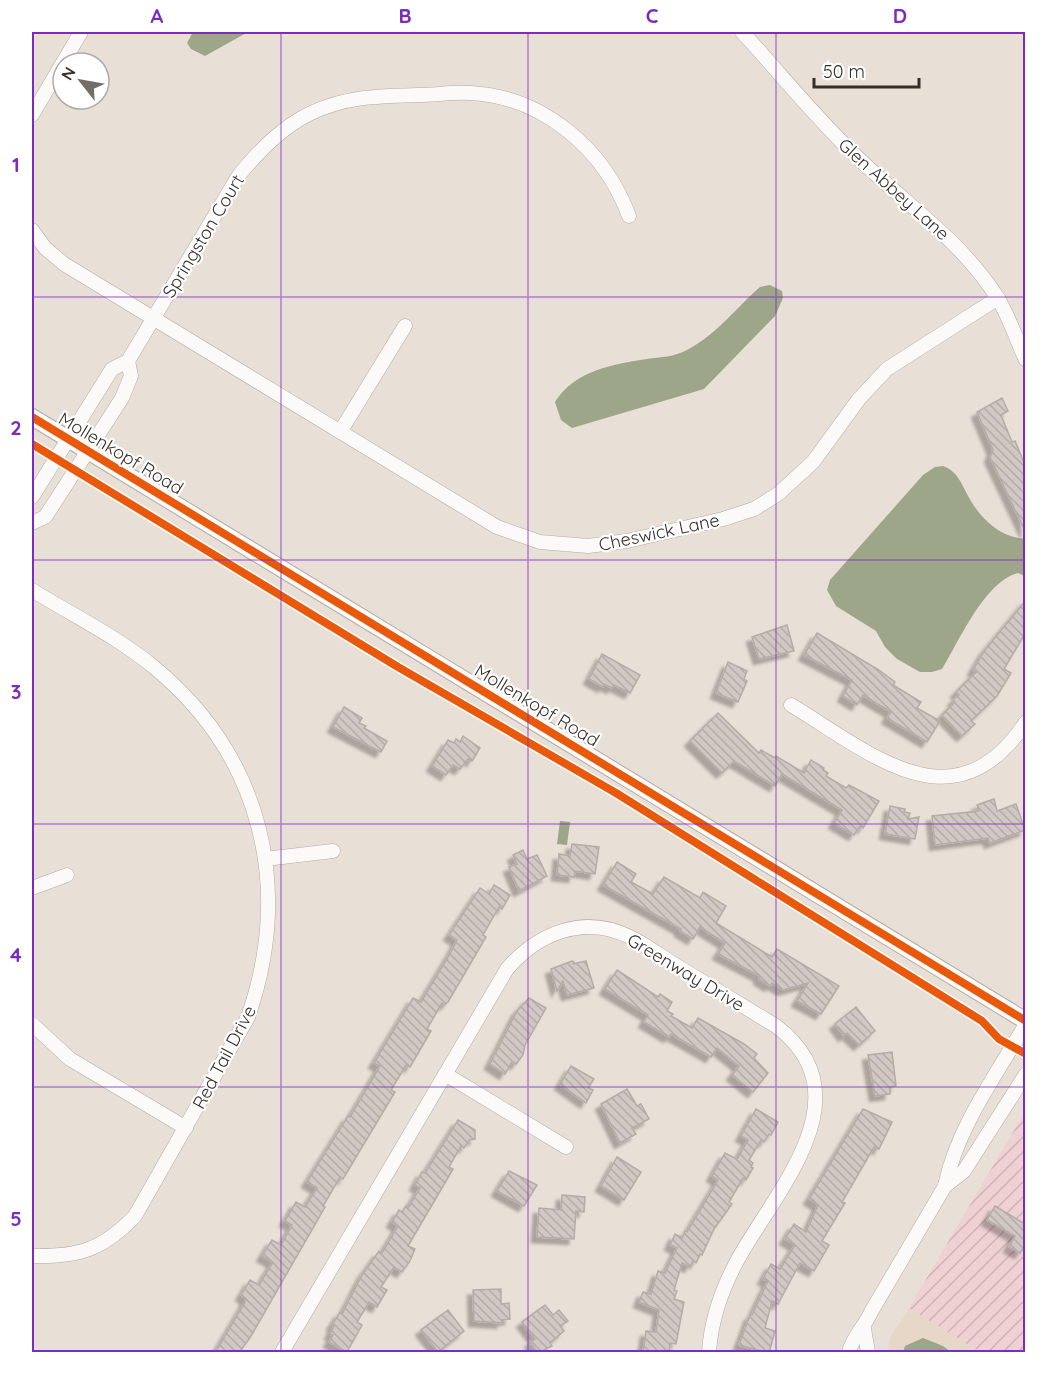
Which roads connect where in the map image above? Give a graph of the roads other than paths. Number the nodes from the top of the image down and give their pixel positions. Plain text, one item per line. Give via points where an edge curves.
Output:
1 (81, 32) edge
2 (742, 32) edge
3 (32, 115) edge
4 (629, 216) dead end
5 (32, 230) edge
6 (998, 298) junction
7 (153, 318) junction
8 (405, 326) dead end
9 (1026, 360) edge
10 (128, 361) junction
11 (32, 417) edge
12 (340, 432) junction
13 (68, 438) junction
14 (90, 451) junction
15 (32, 497) edge
16 (32, 523) edge
17 (32, 590) edge
18 (791, 705) dead end
19 (1026, 722) edge
20 (333, 851) dead end
21 (265, 860) junction
22 (67, 875) dead end
23 (32, 888) edge
24 (1026, 1022) edge
25 (32, 1024) edge
26 (445, 1074) junction
27 (1026, 1074) edge
28 (186, 1128) junction
29 (566, 1147) dead end
30 (945, 1186) junction
31 (32, 1256) edge
32 (864, 1329) junction
33 (282, 1353) edge
34 (709, 1353) edge
35 (849, 1353) edge
36 (868, 1353) edge

1 - 3 street
2 - 6 street, Glen Abbey Lane via 820,122 948,237
4 - 7 street, Springston Court via 620,190 607,170 558,123 526,106 469,93 352,98 309,114 262,148 239,174
5 - 7 street via 64,264
6 - 9 street, Glen Abbey Lane
6 - 12 street, Cheswick Lane via 886,369 813,462 778,494 754,509 723,519 627,541 565,545 515,534 497,527
7 - 10 street, Springston Court
7 - 12 street, Cheswick Lane
8 - 12 street
10 - 13 street, Springston Court via 112,369
10 - 14 street, Springston Court via 130,376 122,398
11 - 13 street, Mollenkopf Road
13 - 14 street, Mollenkopf Road
13 - 15 street, Springston Court
14 - 16 street, Springston Court via 45,517
14 - 24 street, Mollenkopf Road
17 - 21 street, Red Tail Drive via 136,653 191,701 231,758 257,821
18 - 19 street via 899,770 933,777 962,774 996,757
20 - 21 street
21 - 28 street, Red Tail Drive via 269,926 259,986 239,1037
22 - 23 street
24 - 30 street via 965,1129
25 - 28 street via 70,1059
26 - 29 street
26 - 33 street, Greenway Drive
26 - 34 street, Greenway Drive via 507,969 520,954 542,938 572,928 603,928 629,937 790,1038 811,1077 815,1095 813,1126 798,1160 736,1262 722,1293
27 - 30 street via 964,1171
28 - 31 street, Red Tail Drive via 135,1216 115,1236 74,1254
30 - 32 street
32 - 35 street via 851,1344
32 - 36 street

